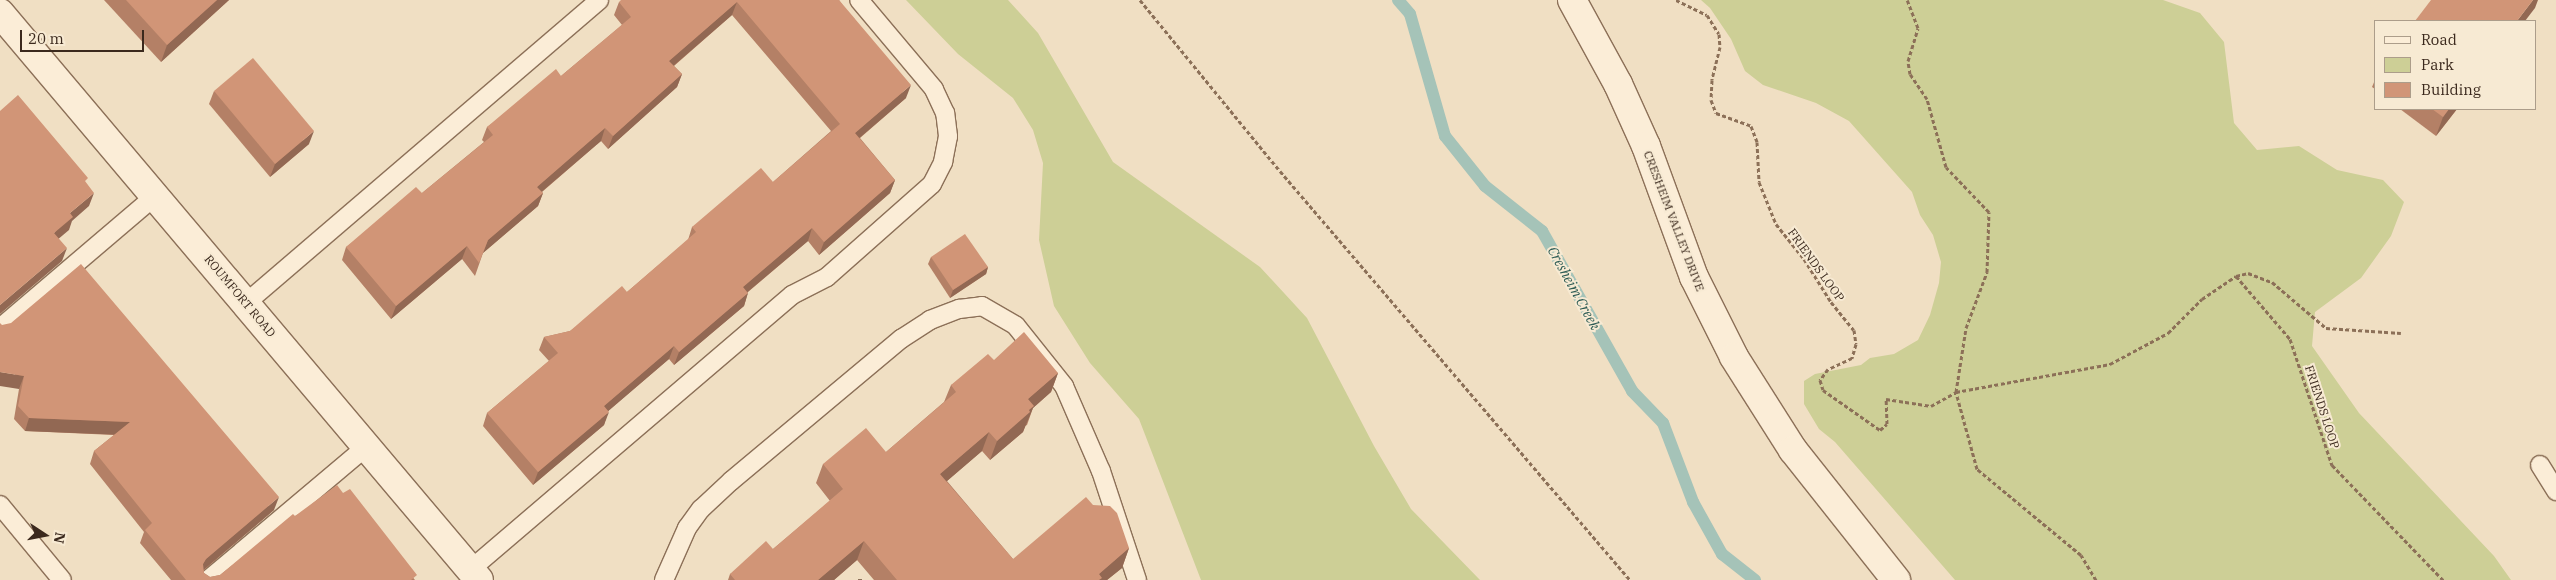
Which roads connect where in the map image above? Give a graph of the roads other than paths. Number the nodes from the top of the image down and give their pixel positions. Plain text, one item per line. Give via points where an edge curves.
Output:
1 (599, 0) edge
2 (859, 0) edge
3 (1572, 0) edge
4 (0, 13) edge
5 (155, 196) junction
6 (246, 303) junction
7 (0, 328) edge
8 (366, 447) junction
9 (2540, 465) dead end
10 (2556, 491) edge
11 (0, 506) edge
12 (475, 575) edge
13 (62, 580) edge
14 (208, 580) edge
15 (664, 580) edge
16 (1137, 580) edge
17 (1896, 580) edge

1 - 6 lane
2 - 12 lane via 934,89 946,113 948,136 943,162 932,184 827,277 792,295
3 - 17 street, CRESHEIM VALLEY DRIVE via 1618,84 1646,146 1694,277 1734,357 1793,450
4 - 5 street, ROUMFORT ROAD
5 - 6 street, ROUMFORT ROAD
5 - 7 lane
6 - 8 street, ROUMFORT ROAD
8 - 12 street, ROUMFORT ROAD
8 - 14 lane
9 - 10 lane
11 - 13 lane
15 - 16 lane via 677,546 700,509 731,481 901,339 930,320 959,309 982,306 1016,326 1064,386 1101,471

